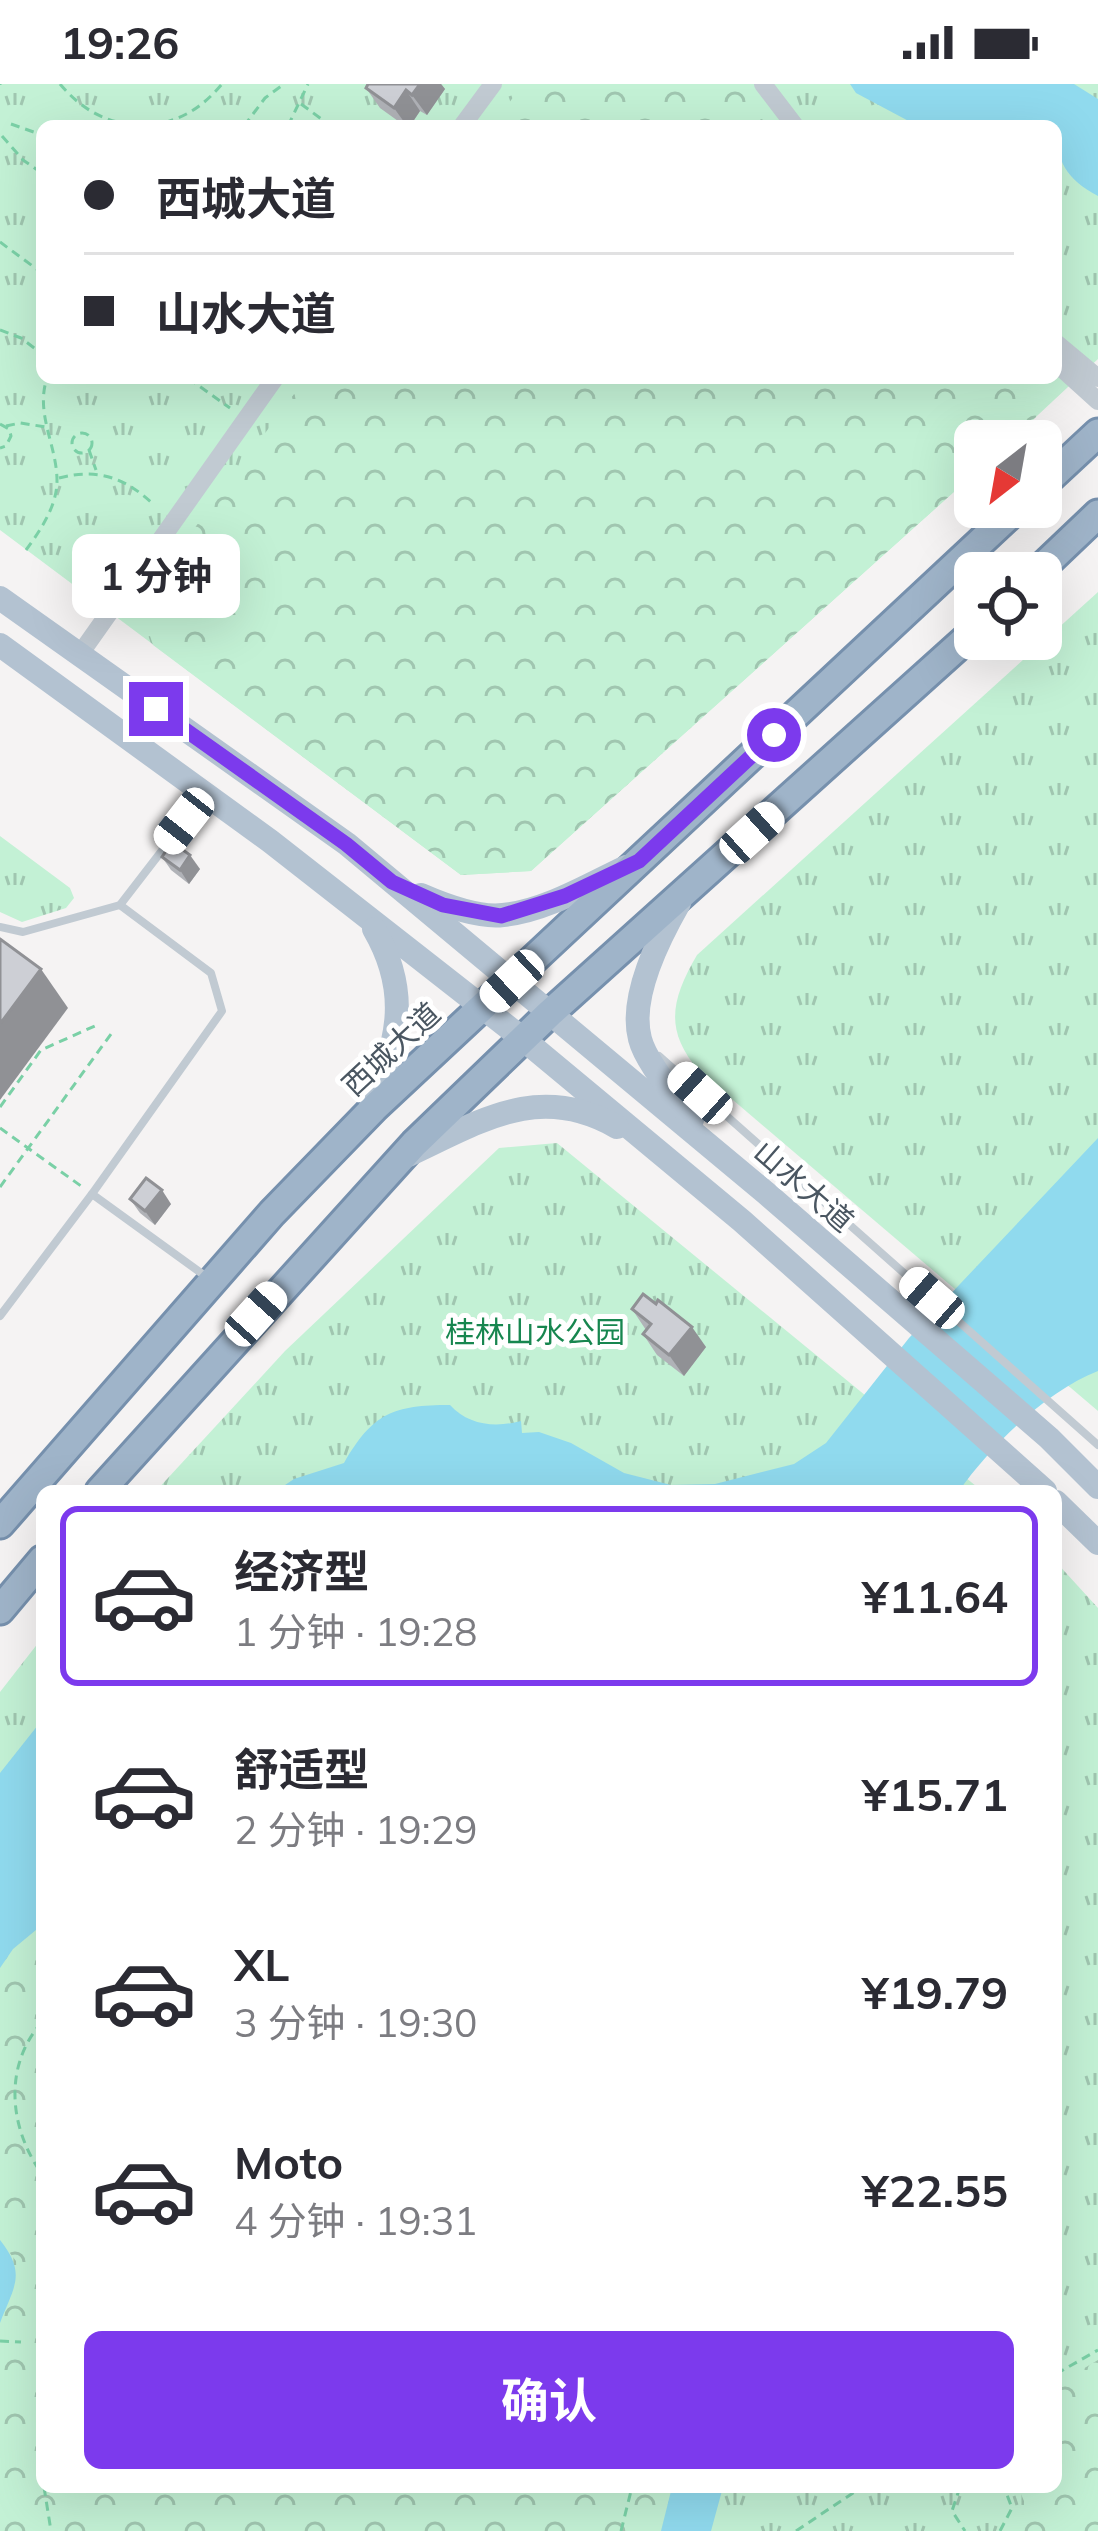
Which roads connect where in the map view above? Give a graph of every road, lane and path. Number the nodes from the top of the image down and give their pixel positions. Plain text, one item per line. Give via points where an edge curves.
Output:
1 (60, 84) edge
2 (222, 84) edge
3 (284, 84) edge
4 (308, 84) edge
5 (493, 84) edge
6 (752, 84) edge
7 (763, 84) edge
8 (299, 104) junction
9 (106, 120) edge
10 (178, 120) edge
11 (248, 120) edge
12 (291, 120) edge
13 (322, 120) edge
14 (466, 120) edge
15 (779, 120) edge
16 (791, 120) edge
17 (10, 124) dead end
18 (36, 133) edge
19 (2, 136) edge
20 (36, 169) edge
21 (0, 242) edge
22 (36, 269) edge
23 (0, 330) edge
24 (36, 349) edge
25 (1062, 349) edge
26 (1062, 368) edge
27 (1098, 378) edge
28 (46, 384) edge
29 (196, 384) edge
30 (270, 384) edge
31 (1098, 401) edge
32 (244, 419) junction
33 (3, 425) edge
34 (47, 428) junction
35 (1098, 433) edge
36 (0, 448) edge
37 (89, 450) dead end
38 (1062, 466) edge
39 (97, 471) junction
40 (57, 478) junction
41 (154, 505) dead end
42 (1098, 514) edge
43 (996, 528) edge
44 (26, 550) dead end
45 (1058, 552) edge
46 (0, 598) edge
47 (0, 645) edge
48 (954, 650) edge
49 (80, 654) junction
50 (206, 794) junction
51 (639, 861) junction
52 (392, 882) junction
53 (684, 894) junction
54 (120, 905) junction
55 (367, 916) junction
56 (0, 927) edge
57 (512, 981) junction
58 (483, 1008) junction
59 (550, 1013) junction
60 (98, 1025) dead end
61 (111, 1034) dead end
62 (640, 1039) junction
63 (523, 1040) junction
64 (0, 1107) edge
65 (368, 1114) junction
66 (0, 1128) edge
67 (711, 1147) junction
68 (28, 1148) junction
69 (654, 1149) junction
70 (401, 1158) junction
71 (0, 1187) edge
72 (92, 1194) junction
73 (212, 1281) junction
74 (0, 1316) edge
75 (1098, 1445) edge
76 (105, 1485) edge
77 (1038, 1485) edge
78 (1098, 1487) edge
79 (1062, 1508) edge
80 (0, 1524) edge
81 (1098, 1543) edge
82 (36, 1567) edge
83 (0, 1610) edge
84 (36, 2031) edge
85 (36, 2163) edge
86 (0, 2341) edge
87 (21, 2342) dead end
88 (1098, 2350) edge
89 (1062, 2371) edge
90 (45, 2493) edge
91 (631, 2493) edge
92 (853, 2493) edge
93 (958, 2493) edge
94 (1006, 2493) edge
95 (51, 2531) edge
96 (622, 2531) edge
97 (796, 2531) edge
98 (964, 2531) edge
99 (1000, 2531) edge

1 - 9 path
2 - 10 path
3 - 11 path
4 - 8 path
5 - 14 street
6 - 15 street
7 - 16 street
8 - 12 path
8 - 13 path
17 - 18 path
19 - 20 path
21 - 22 path
23 - 24 path
25 - 27 street
26 - 31 street
28 - 34 path
29 - 32 path
30 - 32 street
32 - 49 street
33 - 34 path
33 - 36 path via 11,440
34 - 40 path
35 - 38 highway
37 - 39 path
39 - 40 path
39 - 41 path
40 - 44 path
42 - 45 highway
43 - 51 highway, 西城大道
46 - 49 main road, 山水大道
47 - 50 main road
48 - 53 highway
49 - 52 main road, 山水大道
50 - 54 lane
50 - 55 main road
51 - 52 main road via 501,916 443,905
51 - 57 highway, 西城大道
52 - 57 main road, 山水大道
53 - 59 highway
53 - 62 main road via 641,991
54 - 56 lane via 23,932
54 - 72 lane via 211,974 222,1011
55 - 58 main road
55 - 65 main road via 391,958 400,1012
57 - 58 highway, 西城大道
57 - 59 main road, 山水大道
58 - 63 main road
58 - 65 highway, 西城大道
59 - 63 highway
59 - 67 main road, 山水大道
60 - 64 path via 41,1050
61 - 68 path
62 - 67 main road
62 - 75 lane
63 - 69 main road
63 - 70 highway
65 - 73 highway, 西城大道
66 - 68 path
67 - 78 main road, 山水大道
68 - 71 path
68 - 72 path
69 - 70 main road via 602,1119 547,1105 512,1108
69 - 77 main road
70 - 76 highway
72 - 73 lane
72 - 74 lane
73 - 80 highway, 西城大道
79 - 81 main road
82 - 83 highway
84 - 85 path via 19,2055 14,2105
86 - 87 path
88 - 89 path
90 - 95 path
91 - 96 path
92 - 97 path
93 - 98 path via 952,2511
94 - 99 path via 1012,2508

